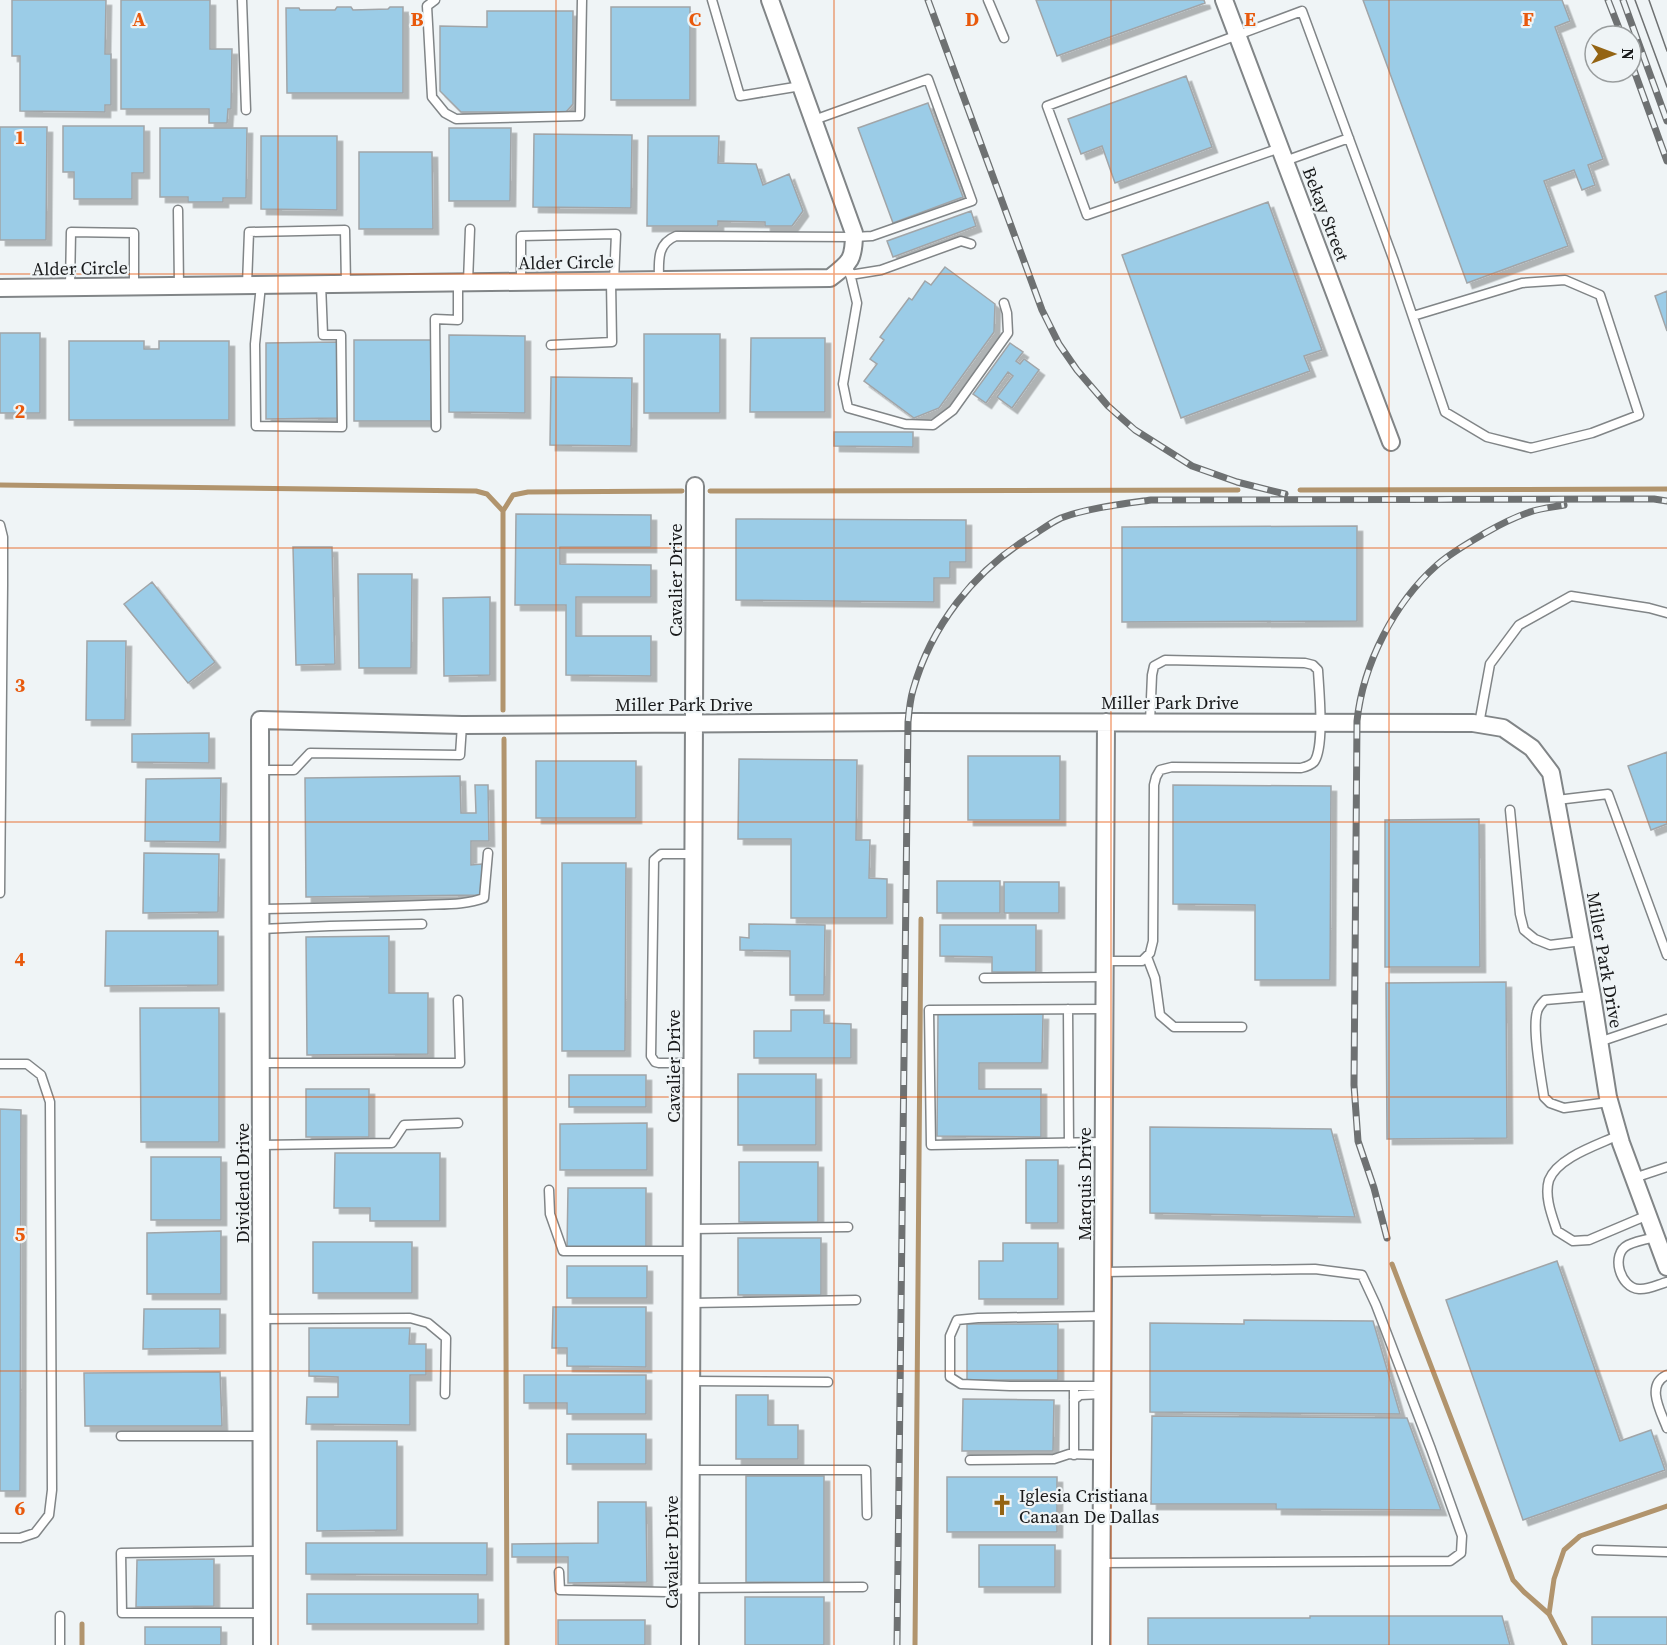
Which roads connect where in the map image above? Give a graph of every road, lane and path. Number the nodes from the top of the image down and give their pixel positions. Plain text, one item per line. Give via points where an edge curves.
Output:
1 (242, 0) edge
2 (435, 0) edge
3 (582, 0) edge
4 (712, 0) edge
5 (770, 0) edge
6 (988, 0) edge
7 (1224, 0) edge
8 (1237, 36) junction
9 (1004, 38) dead end
10 (801, 86) junction
11 (246, 110) dead end
12 (814, 120) junction
13 (1349, 138) junction
14 (1282, 155) junction
15 (178, 210) dead end
16 (470, 229) dead end
17 (854, 237) junction
18 (970, 244) dead end
19 (849, 270) junction
20 (612, 280) junction
21 (659, 280) junction
22 (463, 282) junction
23 (521, 282) junction
24 (321, 284) junction
25 (346, 284) junction
26 (254, 285) junction
27 (134, 286) junction
28 (180, 286) junction
29 (70, 287) junction
30 (0, 288) edge
31 (1004, 303) dead end
32 (1413, 316) junction
33 (551, 345) dead end
34 (436, 427) dead end
35 (1391, 442) dead end
36 (695, 486) dead end
37 (0, 525) edge
38 (1667, 613) edge
39 (260, 720) joint
40 (1320, 721) junction
41 (1106, 722) junction
42 (1150, 722) junction
43 (694, 723) junction
44 (1479, 724) junction
45 (462, 725) junction
46 (261, 770) junction
47 (1557, 800) junction
48 (1510, 810) dead end
49 (488, 854) dead end
50 (693, 854) junction
51 (0, 893) edge
52 (261, 909) junction
53 (422, 924) dead end
54 (261, 929) junction
55 (1582, 941) junction
56 (1667, 956) edge
57 (1147, 957) junction
58 (1105, 969) junction
59 (984, 978) dead end
60 (1592, 996) junction
61 (458, 1000) dead end
62 (1068, 1009) junction
63 (1104, 1009) junction
64 (1667, 1019) edge
65 (1242, 1027) dead end
66 (1599, 1042) junction
67 (693, 1063) junction
68 (0, 1064) edge
69 (261, 1064) junction
70 (1609, 1102) junction
71 (458, 1123) dead end
72 (1619, 1135) junction
73 (1104, 1142) junction
74 (1069, 1143) junction
75 (261, 1145) junction
76 (1667, 1167) edge
77 (1634, 1178) junction
78 (549, 1190) dead end
79 (1648, 1215) junction
80 (848, 1227) dead end
81 (692, 1229) junction
82 (1656, 1237) junction
83 (692, 1251) junction
84 (1667, 1268) edge
85 (1103, 1272) junction
86 (1667, 1282) edge
87 (856, 1300) dead end
88 (692, 1303) junction
89 (1103, 1316) junction
90 (261, 1319) junction
91 (1667, 1375) edge
92 (691, 1381) junction
93 (828, 1382) dead end
94 (1074, 1386) junction
95 (1102, 1390) junction
96 (446, 1394) dead end
97 (1074, 1400) junction
98 (1667, 1428) edge
99 (121, 1436) dead end
100 (262, 1436) junction
101 (1074, 1455) junction
102 (1102, 1455) junction
103 (970, 1460) dead end
104 (691, 1470) junction
105 (867, 1515) dead end
106 (0, 1538) edge
107 (1597, 1550) dead end
108 (262, 1551) junction
109 (1667, 1552) edge
110 (1102, 1563) junction
111 (559, 1572) dead end
112 (863, 1587) dead end
113 (690, 1588) junction
114 (262, 1612) junction
115 (60, 1616) dead end
116 (60, 1645) edge
117 (262, 1645) edge
118 (690, 1645) edge
119 (1101, 1645) edge

1 - 11 lane
2 - 3 lane via 427,6 432,97 445,113 456,119 580,116
4 - 10 lane via 740,96
5 - 10 street
6 - 9 lane
7 - 8 street, Bekay Street
8 - 13 lane via 1302,11
8 - 14 street, Bekay Street
8 - 14 lane via 1047,106 1088,215
10 - 12 street
12 - 17 street
12 - 17 lane via 928,79 972,201 872,236
13 - 14 lane
13 - 32 lane
14 - 35 street, Bekay Street
15 - 28 lane
16 - 22 lane
17 - 19 street
17 - 21 lane via 676,236 663,245
18 - 19 lane via 961,241 881,270
19 - 21 street, Alder Circle via 830,278
19 - 31 lane via 857,303 843,384 848,408 905,424 933,425 953,410 1008,333
20 - 21 street, Alder Circle
20 - 23 street, Alder Circle
20 - 23 lane via 616,234 521,236
20 - 33 lane via 612,342
22 - 23 street, Alder Circle
22 - 25 street, Alder Circle
22 - 34 lane via 458,320 435,319
24 - 25 street, Alder Circle
24 - 26 street, Alder Circle
24 - 26 lane via 323,335 341,335 342,427 256,426
25 - 26 lane via 345,230 249,232
26 - 28 street, Alder Circle
27 - 28 street, Alder Circle
27 - 29 street, Alder Circle
27 - 29 lane via 134,233 71,232
29 - 30 street, Alder Circle
32 - 32 lane via 1445,412 1487,437 1531,448 1592,433 1639,415 1600,295 1565,280 1522,283
36 - 43 street, Cavalier Drive
37 - 51 lane
38 - 44 lane via 1571,596 1519,625 1491,664
39 - 45 street, Miller Park Drive
39 - 46 street, Dividend Drive
40 - 42 street, Miller Park Drive
40 - 42 lane via 1318,670 1313,665 1166,660 1154,666
40 - 44 street, Miller Park Drive
40 - 57 lane via 1318,750 1308,766 1160,770 1154,786 1153,941
41 - 42 street, Miller Park Drive
41 - 43 street, Miller Park Drive
41 - 58 street, Marquis Drive
43 - 45 street, Miller Park Drive
43 - 50 street, Cavalier Drive
44 - 47 street, Miller Park Drive via 1503,728 1532,748 1551,772
45 - 46 lane via 460,755 310,753 294,770
46 - 52 street, Dividend Drive
47 - 55 street, Miller Park Drive
47 - 56 lane via 1608,794
48 - 55 lane via 1524,930 1550,945
49 - 52 lane via 486,890 479,900
50 - 67 street, Cavalier Drive
50 - 67 lane via 661,854 654,860 651,1056 659,1064
52 - 54 street, Dividend Drive
53 - 54 lane
54 - 69 street, Dividend Drive
55 - 60 street, Miller Park Drive
57 - 58 lane
57 - 65 lane via 1155,978 1160,1015 1174,1027
58 - 59 lane
58 - 63 street, Marquis Drive
60 - 66 street, Miller Park Drive
60 - 70 lane via 1545,1000 1536,1012 1544,1096 1564,1108
61 - 69 lane via 460,1063
62 - 63 lane
62 - 74 lane
62 - 74 lane via 929,1010 931,1145
63 - 73 street, Marquis Drive
64 - 66 lane
66 - 70 street, Miller Park Drive
67 - 81 street, Cavalier Drive
68 - 106 lane via 27,1064 41,1075 50,1102 52,1478 49,1515 35,1533
69 - 75 street, Dividend Drive
70 - 72 street, Miller Park Drive
71 - 75 lane via 404,1125 392,1143
72 - 77 street, Miller Park Drive
72 - 79 lane via 1558,1167 1550,1180 1548,1195 1557,1231 1573,1241 1589,1240
73 - 74 lane
73 - 85 street, Marquis Drive
75 - 90 street, Dividend Drive
76 - 77 lane
77 - 79 street, Miller Park Drive
78 - 83 lane via 550,1214 563,1251
79 - 82 street, Miller Park Drive
80 - 81 lane
81 - 83 street, Cavalier Drive
82 - 84 street, Miller Park Drive
82 - 86 lane via 1626,1245 1620,1253 1618,1268 1624,1280 1636,1289
83 - 88 street, Cavalier Drive
85 - 89 street, Marquis Drive
85 - 110 lane via 1315,1269 1362,1275 1462,1536 1461,1553 1450,1561
87 - 88 lane
88 - 92 street, Cavalier Drive
89 - 94 lane via 978,1317 957,1320 950,1336 950,1377 961,1384
89 - 95 street, Marquis Drive
90 - 96 lane via 410,1318 428,1323 446,1338
90 - 100 street, Dividend Drive
91 - 98 lane via 1662,1377 1655,1396
92 - 93 lane
92 - 104 street, Cavalier Drive
94 - 95 lane
94 - 97 lane
95 - 97 lane
95 - 102 street, Marquis Drive
97 - 101 lane
99 - 100 lane
100 - 108 street, Dividend Drive
101 - 102 lane
101 - 103 lane via 1054,1459
102 - 110 street, Marquis Drive
104 - 105 lane via 866,1470
104 - 113 street, Cavalier Drive
107 - 109 lane
108 - 114 street, Dividend Drive
108 - 114 lane via 121,1553 122,1613
110 - 119 street, Marquis Drive
111 - 113 lane via 560,1590 667,1592
112 - 113 lane
113 - 118 street, Cavalier Drive
114 - 117 street, Dividend Drive
115 - 116 lane

